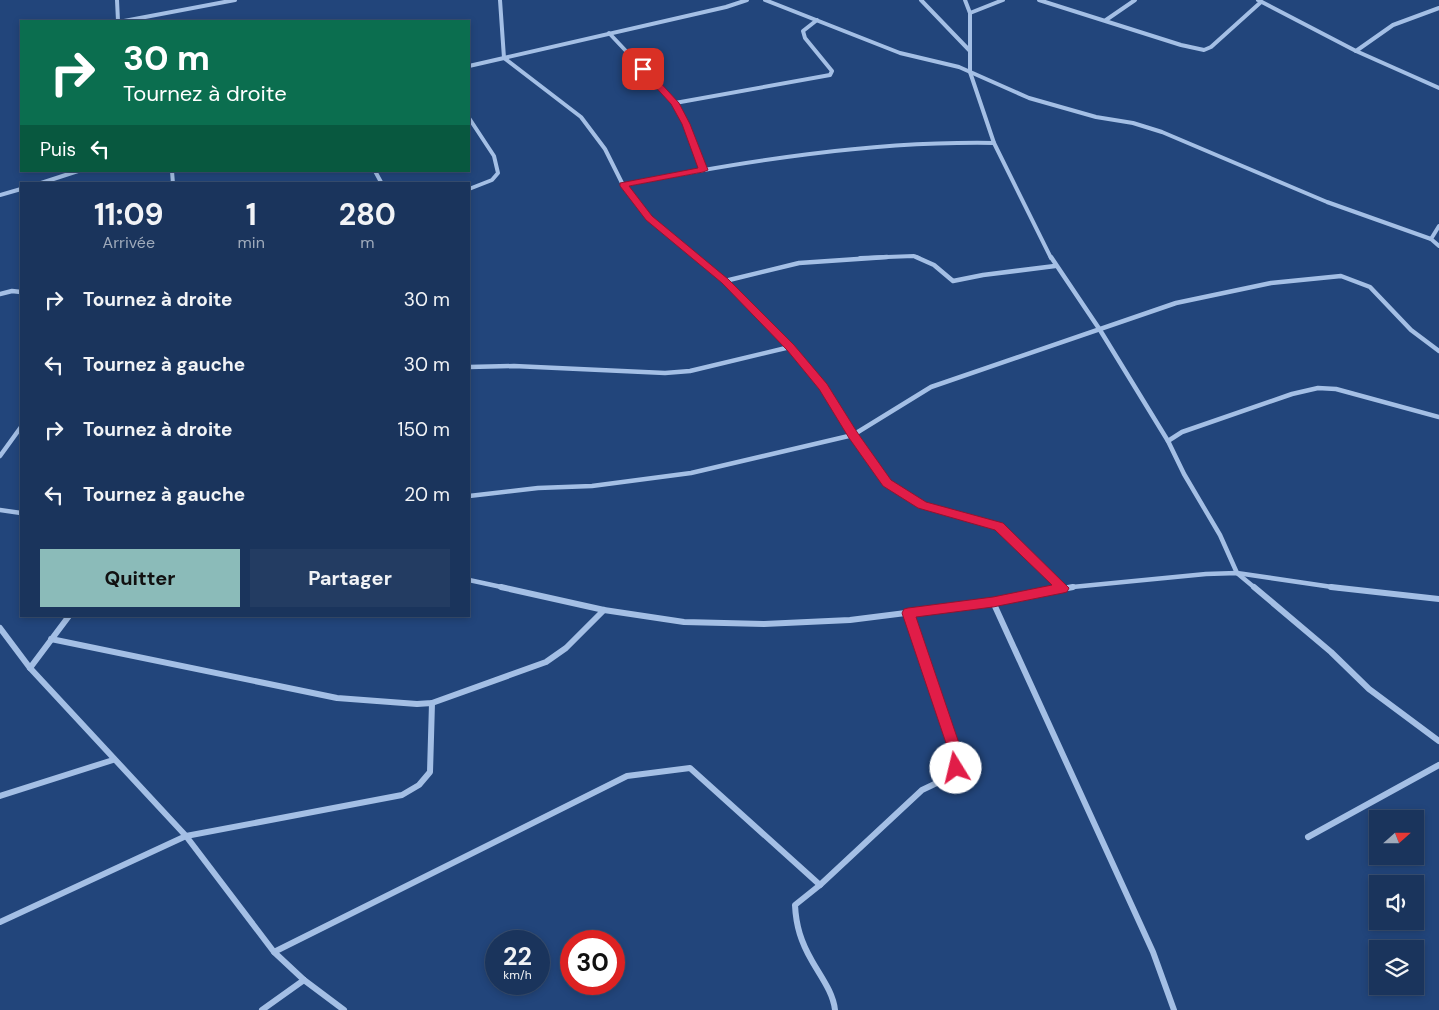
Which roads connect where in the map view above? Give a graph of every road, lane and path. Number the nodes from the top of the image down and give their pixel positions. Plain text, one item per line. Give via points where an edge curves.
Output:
1 (117, 0) edge
2 (235, 0) edge
3 (500, 0) edge
4 (747, 0) edge
5 (765, 0) edge
6 (921, 0) edge
7 (965, 0) edge
8 (1004, 0) edge
9 (1038, 0) edge
10 (1135, 0) edge
11 (1260, 1) edge
12 (1439, 8) edge
13 (970, 13) junction
14 (118, 20) edge
15 (129, 20) edge
16 (817, 20) junction
17 (1106, 20) junction
18 (609, 33) junction
19 (1356, 50) junction
20 (970, 51) junction
21 (504, 58) junction
22 (470, 66) edge
23 (970, 72) junction
24 (1439, 88) edge
25 (674, 103) junction
26 (470, 120) edge
27 (994, 143) junction
28 (703, 170) junction
29 (75, 172) edge
30 (44, 182) edge
31 (623, 184) junction
32 (20, 189) edge
33 (470, 190) edge
34 (0, 195) edge
35 (1439, 226) edge
36 (1431, 238) junction
37 (1439, 246) edge
38 (1055, 266) junction
39 (725, 281) junction
40 (20, 292) edge
41 (0, 294) edge
42 (1100, 330) junction
43 (790, 347) junction
44 (1439, 351) edge
45 (470, 367) edge
46 (1439, 417) edge
47 (20, 428) edge
48 (853, 435) junction
49 (1168, 441) junction
50 (0, 456) edge
51 (470, 496) edge
52 (0, 510) edge
53 (20, 512) edge
54 (1237, 573) junction
55 (470, 580) edge
56 (1063, 588) junction
57 (1439, 599) edge
58 (993, 602) junction
59 (604, 610) junction
60 (908, 613) junction
61 (68, 617) edge
62 (0, 628) edge
63 (51, 639) junction
64 (30, 668) junction
65 (432, 703) junction
66 (1439, 741) edge
67 (113, 760) junction
68 (1439, 765) edge
69 (0, 796) edge
70 (186, 836) junction
71 (1308, 837) dead end
72 (820, 885) junction
73 (0, 922) edge
74 (274, 952) junction
75 (304, 980) junction
76 (262, 1010) edge
77 (344, 1010) edge
78 (835, 1010) edge
79 (1174, 1010) edge

1 - 14 street
2 - 15 street
3 - 21 street
4 - 18 street
5 - 16 street
6 - 20 street
7 - 13 street
8 - 13 street
9 - 17 street
10 - 17 street
11 - 17 street via 1211,48 1204,50
11 - 19 street
12 - 19 street via 1394,26
13 - 20 street
16 - 23 street via 900,53
16 - 25 street via 803,32 832,70 830,75
18 - 21 street
18 - 25 street
19 - 24 street
20 - 23 street
21 - 22 street
21 - 31 street via 581,117 605,149
23 - 27 street
23 - 36 street via 1029,98 1162,132 1327,202
25 - 28 street via 686,124
26 - 33 street via 494,156 498,173 492,180
27 - 28 street via 911,143
27 - 38 street
28 - 31 street
29 - 30 street
31 - 39 street via 649,218
32 - 34 street
35 - 36 street
36 - 37 street
38 - 39 street via 954,282 934,265 914,256 865,258 800,263
38 - 42 street
39 - 43 street
40 - 41 street
42 - 44 street via 1176,303 1271,283 1341,276 1370,287 1411,330
42 - 48 street via 931,387
42 - 49 street
43 - 45 street via 690,371 665,373
43 - 48 street via 823,386
46 - 49 street via 1336,389 1318,388 1182,432
47 - 50 street
48 - 51 street via 691,473 592,486
48 - 56 street via 887,483 922,505 999,526
49 - 54 street via 1220,535
52 - 53 street
54 - 56 street
54 - 57 street
54 - 66 street via 1331,652 1369,689
55 - 59 street
56 - 58 street
58 - 60 street
58 - 79 street via 1153,952
59 - 60 street via 684,622 764,624 850,620
59 - 65 street via 566,648 546,662
60 - 72 street via 956,752 956,768 943,780 922,790
61 - 63 street
62 - 64 street
63 - 64 street
63 - 65 street via 337,698
64 - 67 street
65 - 70 street via 430,772 419,785 402,795
67 - 69 street
67 - 70 street
68 - 71 street
70 - 73 street
70 - 74 street
72 - 74 street via 690,768 627,776
72 - 78 street via 795,905 796,926 834,999
74 - 75 street
75 - 76 street
75 - 77 street

